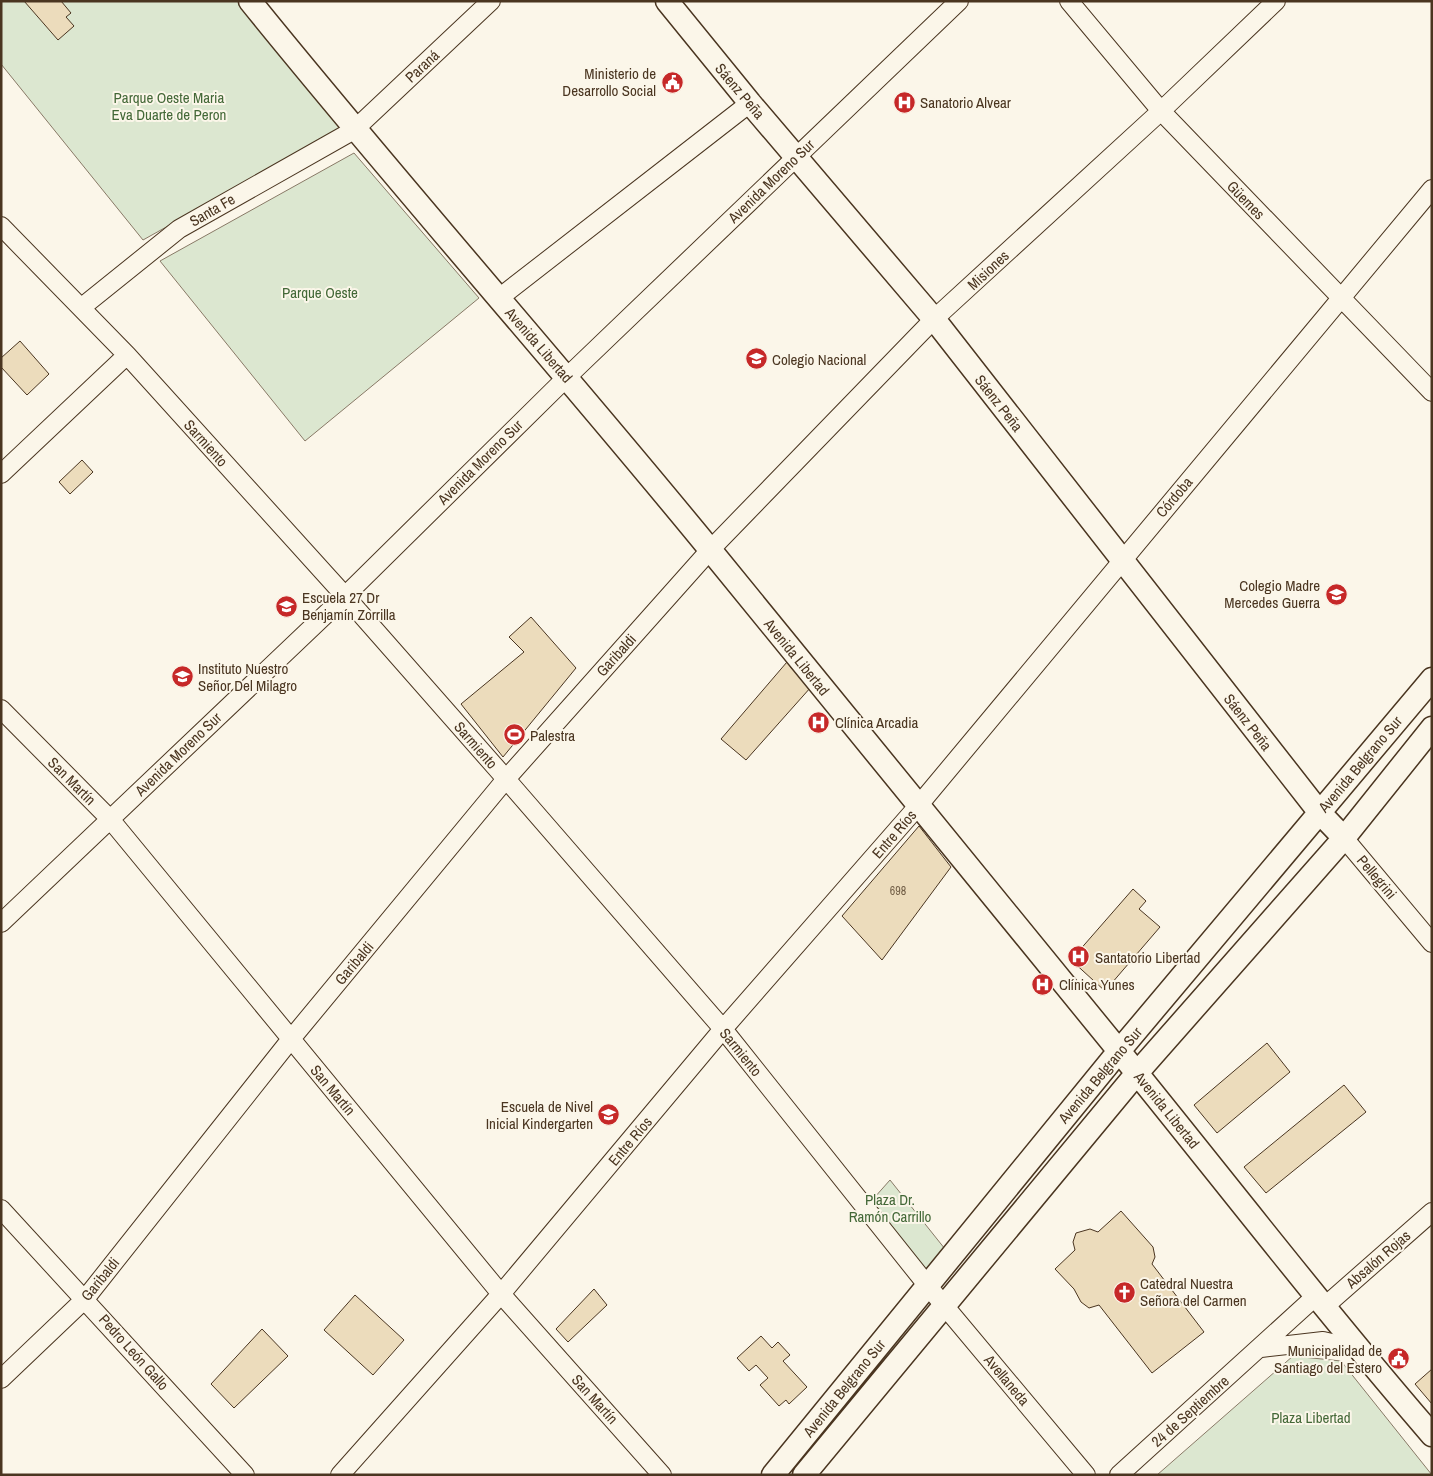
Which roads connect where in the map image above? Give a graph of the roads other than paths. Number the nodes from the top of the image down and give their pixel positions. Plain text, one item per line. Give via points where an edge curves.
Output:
1 (250, 1) edge
2 (491, 1) edge
3 (667, 1) edge
4 (959, 1) edge
5 (1069, 1) edge
6 (1276, 1) edge
7 (750, 103) junction
8 (1161, 111) junction
9 (354, 130) junction
10 (796, 157) junction
11 (1432, 189) edge
12 (1, 226) edge
13 (1340, 297) junction
14 (499, 298) junction
15 (82, 307) junction
16 (934, 320) junction
17 (127, 355) junction
18 (567, 377) junction
19 (1432, 392) edge
20 (1, 474) edge
21 (710, 550) junction
22 (1122, 560) junction
23 (345, 596) junction
24 (1432, 678) edge
25 (1, 709) edge
26 (1432, 728) edge
27 (506, 779) junction
28 (918, 806) junction
29 (1320, 813) junction
30 (110, 819) junction
31 (1344, 838) junction
32 (1, 923) edge
33 (1432, 942) edge
34 (723, 1030) junction
35 (291, 1039) junction
36 (1119, 1051) junction
37 (1137, 1073) junction
38 (1, 1209) edge
39 (1432, 1212) edge
40 (927, 1285) junction
41 (501, 1294) junction
42 (85, 1298) junction
43 (1320, 1301) junction
44 (945, 1306) junction
45 (1261, 1348) junction
46 (1358, 1349) junction
47 (1, 1379) edge
48 (1432, 1435) edge
49 (245, 1475) edge
50 (340, 1475) edge
51 (662, 1475) edge
52 (773, 1475) edge
53 (804, 1475) edge
54 (1086, 1475) edge
55 (1119, 1475) edge

1 - 9 main road, Avenida Libertad
2 - 9 street, Paraná
3 - 7 main road, Sáenz Peña
4 - 10 street, Avenida Moreno Sur
5 - 8 street, Güemes
6 - 8 street, Misiones
7 - 10 main road, Sáenz Peña
7 - 14 street
8 - 13 street, Güemes
8 - 16 street, Misiones
9 - 14 main road, Avenida Libertad
9 - 15 street, Santa Fe via 179,229
10 - 16 main road, Sáenz Peña
10 - 18 street, Avenida Moreno Sur
11 - 13 street, Córdoba
12 - 15 street, Sarmiento
13 - 19 street, Güemes
13 - 22 street, Córdoba
14 - 18 main road, Avenida Libertad
15 - 17 street, Sarmiento
16 - 21 street, Misiones
16 - 22 main road, Sáenz Peña
17 - 20 street
17 - 23 street, Sarmiento
18 - 21 main road, Avenida Libertad
18 - 23 street, Avenida Moreno Sur
21 - 27 street, Garibaldi
21 - 28 main road, Avenida Libertad
22 - 28 street, Córdoba
22 - 29 main road, Sáenz Peña
23 - 27 street, Sarmiento
23 - 30 street, Avenida Moreno Sur
24 - 29 main road, Avenida Belgrano Sur
25 - 30 street, San Martín
26 - 31 main road, Avenida Belgrano Sur
27 - 34 street, Sarmiento
27 - 35 street, Garibaldi
28 - 34 street, Entre Ríos
28 - 36 main road, Avenida Libertad
29 - 31 main road, Pellegrini
29 - 36 main road, Avenida Belgrano Sur
30 - 32 street, Avenida Moreno Sur
30 - 35 street, San Martín
31 - 33 street, Pellegrini
31 - 37 main road, Avenida Belgrano Sur
34 - 40 street, Sarmiento
34 - 41 street, Entre Ríos
35 - 41 street, San Martín
35 - 42 street, Garibaldi
36 - 37 main road, Avenida Libertad
36 - 40 main road, Avenida Belgrano Sur
37 - 43 main road, Avenida Libertad
37 - 44 main road, Avenida Belgrano Sur
38 - 42 street, Pedro León Gallo
39 - 43 street, Absalón Rojas
40 - 44 street, Avellaneda
40 - 52 main road, Avenida Belgrano Sur
41 - 50 street, Entre Ríos
41 - 51 street, San Martín
42 - 47 street, Garibaldi
42 - 49 street, Pedro León Gallo
43 - 45 street, 24 de Septiembre
43 - 46 main road, Avenida Libertad
44 - 53 main road, Avenida Belgrano Sur
44 - 54 street, Avellaneda
45 - 46 street via 1323,1341
45 - 55 street, 24 de Septiembre
46 - 48 main road, Avenida Libertad

